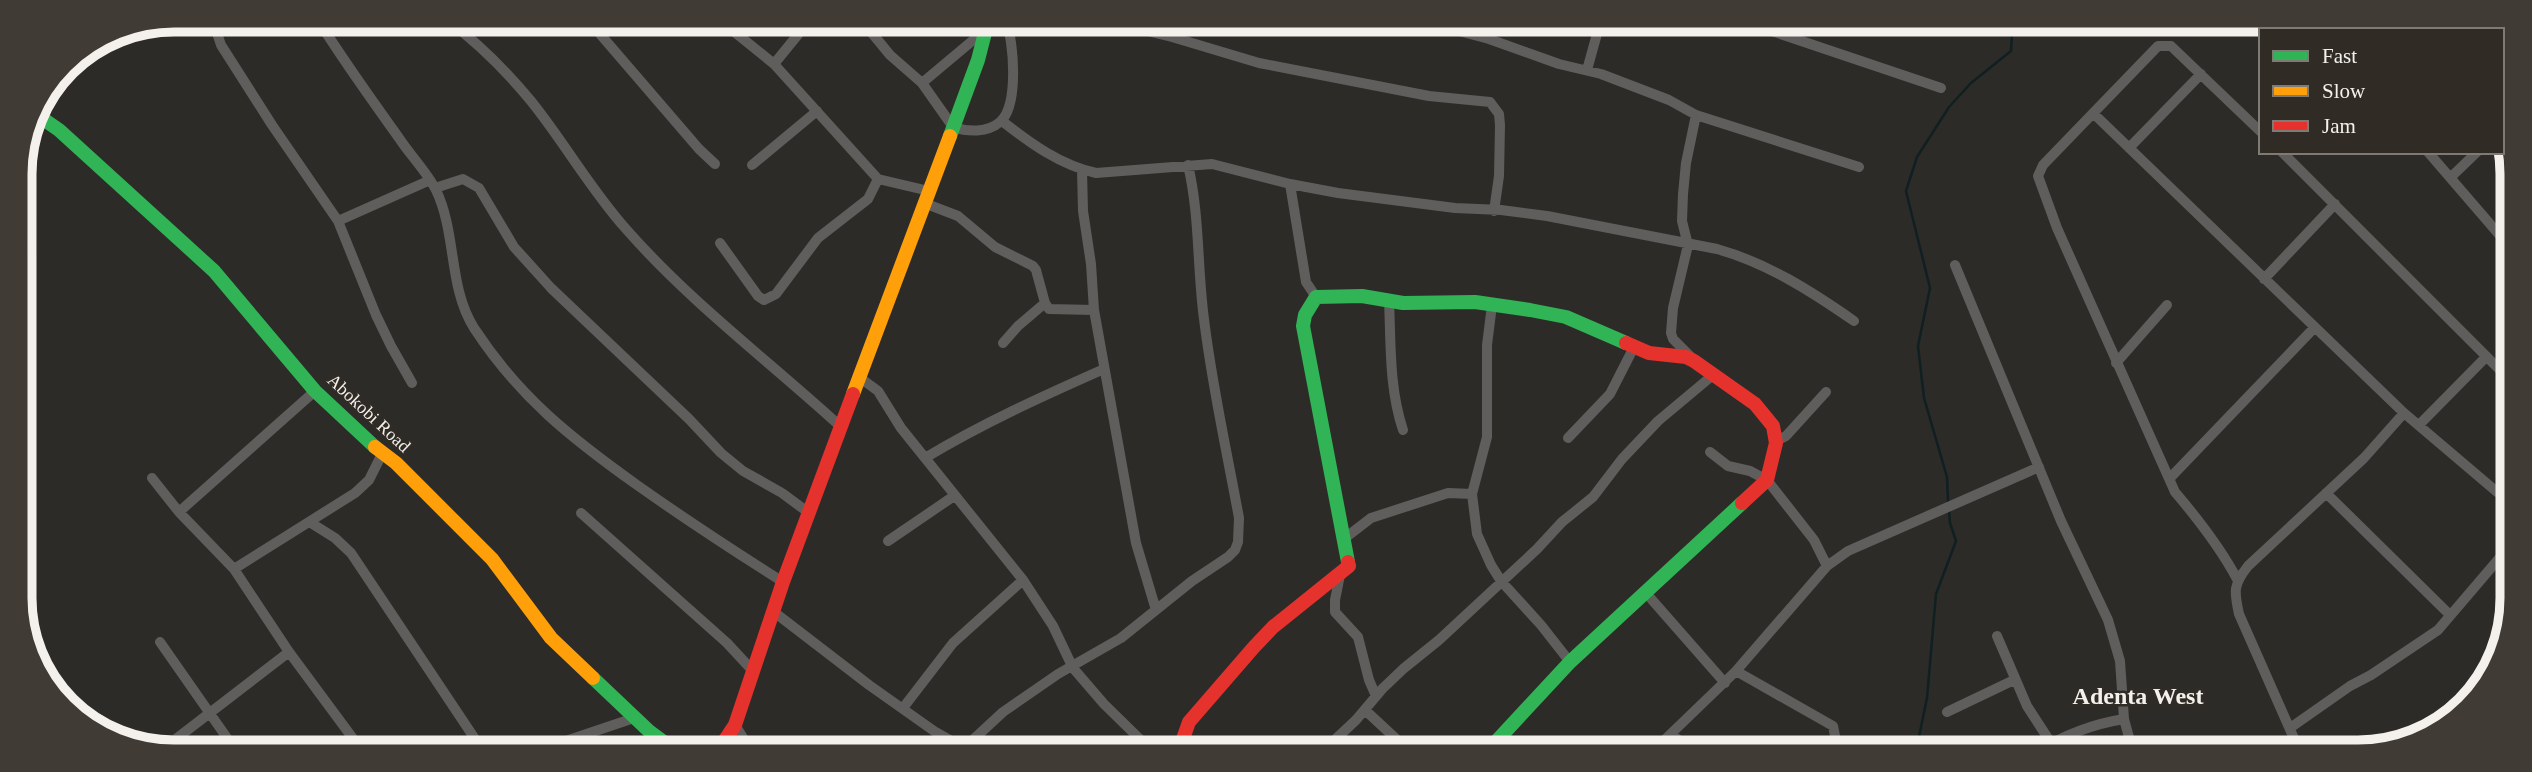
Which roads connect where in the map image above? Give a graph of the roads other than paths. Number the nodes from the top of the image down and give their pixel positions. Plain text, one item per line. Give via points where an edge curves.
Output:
1 (221, 32) edge
2 (326, 32) edge
3 (460, 32) edge
4 (736, 32) edge
5 (800, 32) edge
6 (871, 32) edge
7 (979, 32) edge
8 (985, 32) edge
9 (1010, 32) edge
10 (1153, 32) edge
11 (1463, 32) edge
12 (1491, 32) edge
13 (1598, 32) edge
14 (1775, 32) edge
15 (600, 34) edge
16 (1489, 39) junction
17 (775, 64) junction
18 (1587, 70) junction
19 (2201, 75) junction
20 (922, 83) junction
21 (1941, 88) dead end
22 (817, 111) junction
23 (2094, 114) junction
24 (1696, 115) junction
25 (42, 118) edge
26 (1002, 121) junction
27 (953, 127) junction
28 (2259, 130) edge
29 (2129, 148) junction
30 (2284, 154) edge
31 (2430, 154) edge
32 (2475, 154) edge
33 (715, 164) dead end
34 (752, 164) dead end
35 (1188, 165) junction
36 (1859, 167) dead end
37 (1082, 170) junction
38 (2451, 177) junction
39 (877, 179) junction
40 (432, 184) junction
41 (1290, 184) junction
42 (927, 197) junction
43 (2335, 204) junction
44 (1494, 211) junction
45 (338, 221) junction
46 (2500, 235) edge
47 (720, 243) dead end
48 (1688, 245) junction
49 (1955, 265) dead end
50 (2264, 279) junction
51 (1316, 297) junction
52 (1390, 301) junction
53 (1045, 303) junction
54 (1492, 305) junction
55 (2167, 305) dead end
56 (1094, 310) junction
57 (1854, 321) dead end
58 (2315, 327) junction
59 (1003, 343) dead end
60 (1634, 348) junction
61 (2486, 357) junction
62 (1694, 361) junction
63 (2116, 363) junction
64 (1104, 369) junction
65 (2500, 370) edge
66 (1713, 375) junction
67 (859, 377) junction
68 (412, 383) dead end
69 (315, 391) junction
70 (1826, 392) dead end
71 (2404, 413) junction
72 (2419, 425) junction
73 (841, 427) junction
74 (1403, 430) dead end
75 (1568, 438) dead end
76 (1776, 441) junction
77 (1710, 452) dead end
78 (382, 454) junction
79 (925, 458) junction
80 (2039, 467) junction
81 (152, 478) dead end
82 (2170, 478) junction
83 (1767, 480) junction
84 (2497, 492) dead end
85 (2326, 493) junction
86 (1472, 494) junction
87 (954, 496) junction
88 (179, 512) junction
89 (581, 513) dead end
90 (809, 513) junction
91 (311, 523) junction
92 (1345, 538) junction
93 (888, 541) dead end
94 (2500, 557) edge
95 (1828, 566) junction
96 (234, 569) junction
97 (1340, 575) junction
98 (2237, 579) junction
99 (1023, 580) junction
100 (1502, 581) junction
101 (783, 582) junction
102 (1646, 593) junction
103 (1156, 610) junction
104 (774, 612) junction
105 (2450, 615) junction
106 (1997, 636) dead end
107 (160, 642) dead end
108 (289, 652) junction
109 (1570, 662) junction
110 (1073, 668) junction
111 (752, 670) junction
112 (1736, 671) junction
113 (2014, 680) junction
114 (1725, 682) junction
115 (1376, 696) junction
116 (904, 708) junction
117 (1365, 710) junction
118 (1947, 712) dead end
119 (210, 715) junction
120 (634, 718) junction
121 (2124, 719) junction
122 (735, 725) junction
123 (2290, 728) junction
124 (1671, 734) junction
125 (1334, 740) edge
126 (1398, 740) edge
127 (1500, 740) edge
128 (1664, 740) edge
129 (1679, 740) edge
130 (1836, 740) edge
131 (2049, 740) edge
132 (2058, 740) edge
133 (2130, 740) edge
134 (2295, 740) edge
135 (173, 741) edge
136 (229, 741) edge
137 (355, 741) edge
138 (476, 741) edge
139 (566, 741) edge
140 (663, 741) edge
141 (725, 741) edge
142 (745, 741) edge
143 (951, 741) edge
144 (974, 741) edge
145 (1141, 741) edge
146 (1182, 741) edge

1 - 45 street via 221,45
2 - 40 street
3 - 73 street via 532,103 655,262
4 - 17 street
5 - 17 street
6 - 20 street
7 - 20 street
8 - 27 street
9 - 26 street via 1013,70
10 - 44 street via 1259,63 1429,96 1489,102 1499,114 1500,125
11 - 16 street
12 - 16 street
13 - 18 street
14 - 21 street
15 - 33 street
16 - 18 street
17 - 22 street
18 - 24 street via 1669,100
19 - 23 street via 2171,46 2158,46
19 - 28 street
19 - 29 street
20 - 27 street
22 - 34 street
22 - 39 street
23 - 29 street
23 - 63 street via 2043,165 2038,176
24 - 36 street
24 - 48 street via 1683,194 1682,221
25 - 69 street, Abokobi Road via 214,271
26 - 27 street via 975,131
26 - 37 street via 1047,153
27 - 42 street
29 - 50 street
30 - 43 street
31 - 38 street
32 - 38 street
35 - 37 street via 1104,173
35 - 41 street via 1212,164
35 - 103 street via 1198,223 1210,369 1239,532 1235,550 1228,557
37 - 56 street
38 - 46 street
39 - 42 street
39 - 47 street via 868,199 818,237 770,299 758,296
40 - 45 street
40 - 90 street via 463,179 479,188 514,247 570,307 721,453
40 - 101 street via 451,234 466,313 516,385 601,460
41 - 44 street
41 - 51 street via 1306,282
42 - 53 street via 995,247 1033,266
42 - 67 street
43 - 50 street
43 - 61 street
44 - 48 street via 1547,216
45 - 68 street via 376,315
48 - 57 street via 1762,265
48 - 62 street via 1671,333
49 - 80 street
50 - 58 street
51 - 52 street
51 - 92 street via 1303,326
52 - 54 street
52 - 74 street via 1394,391
53 - 56 street via 1049,309
53 - 59 street
54 - 60 street via 1566,317
54 - 86 street via 1487,436
55 - 63 street
56 - 64 street
58 - 71 street
58 - 82 street
60 - 62 street
60 - 75 street via 1610,394
61 - 65 street
61 - 72 street
62 - 66 street
63 - 82 street
64 - 79 street via 976,428
64 - 103 street via 1136,543
66 - 76 street via 1761,409 1774,428
66 - 100 street via 1644,434 1593,497
67 - 73 street
67 - 79 street via 878,391
69 - 78 street, Abokobi Road
69 - 88 street
70 - 76 street
71 - 72 street
71 - 85 street
72 - 84 street
73 - 90 street
76 - 83 street
77 - 83 street via 1728,466
78 - 91 street via 363,486
78 - 120 street, Abokobi Road via 492,559 551,638
79 - 87 street
80 - 95 street via 1848,551
80 - 121 street via 2108,620 2120,661
81 - 88 street
82 - 98 street via 2175,492
83 - 95 street via 1815,540
83 - 102 street
85 - 98 street
85 - 105 street
86 - 92 street via 1448,494 1371,518
86 - 100 street via 1477,534
87 - 93 street
87 - 99 street
88 - 96 street
89 - 111 street
90 - 101 street
91 - 96 street
91 - 138 street via 351,553
92 - 97 street via 1349,566
94 - 105 street
95 - 112 street
96 - 108 street
97 - 115 street via 1335,612 1358,637
97 - 146 street via 1254,647 1189,723
98 - 123 street via 2239,614
99 - 110 street
99 - 116 street via 953,643
100 - 109 street
100 - 115 street
101 - 104 street
102 - 109 street
102 - 114 street
103 - 110 street
104 - 111 street
104 - 116 street
105 - 123 street via 2438,629
106 - 113 street
107 - 119 street
108 - 119 street
108 - 137 street
109 - 127 street
110 - 144 street via 1003,712
110 - 145 street
111 - 122 street
112 - 114 street
112 - 130 street via 1833,726
113 - 118 street
113 - 131 street
114 - 124 street
115 - 117 street
116 - 143 street
117 - 125 street
117 - 126 street
119 - 135 street
119 - 136 street
120 - 139 street
120 - 140 street, Abokobi Road
121 - 132 street
121 - 133 street
122 - 141 street
122 - 142 street
123 - 134 street
124 - 128 street
124 - 129 street

